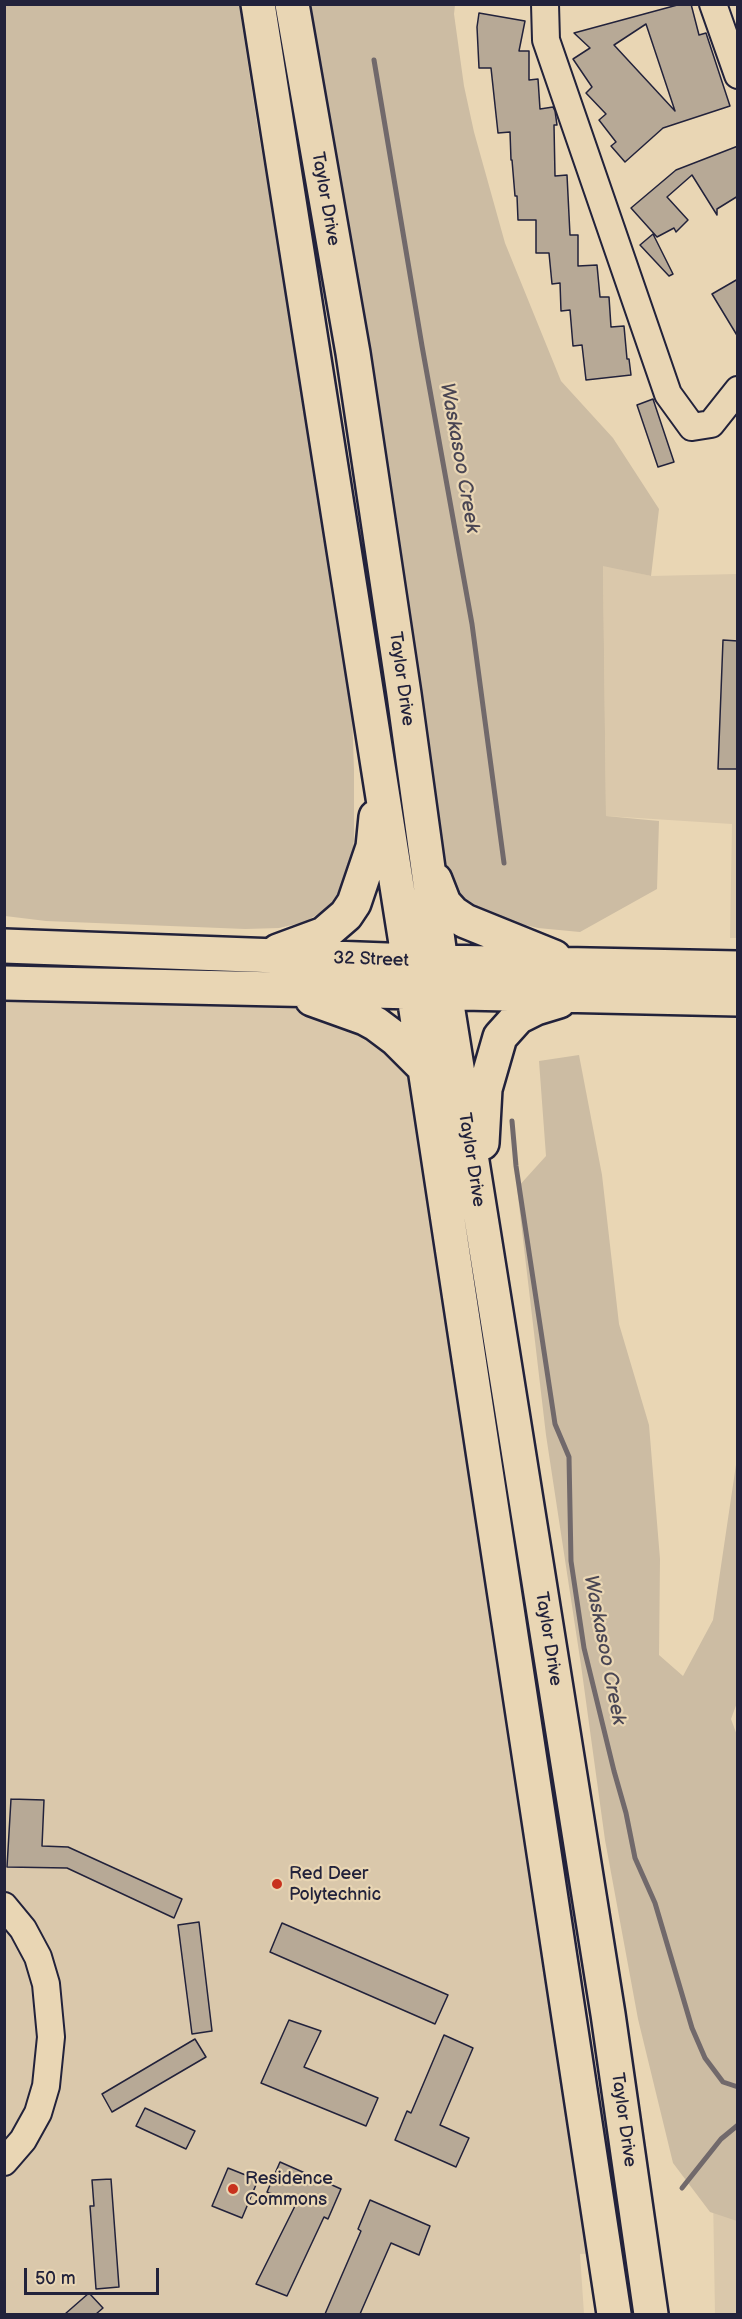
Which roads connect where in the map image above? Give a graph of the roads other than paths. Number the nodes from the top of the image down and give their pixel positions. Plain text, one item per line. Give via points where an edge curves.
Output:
1 (258, 4) edge
2 (292, 4) edge
3 (545, 4) edge
4 (713, 4) edge
5 (738, 75) edge
6 (738, 390) edge
7 (379, 782) junction
8 (424, 853) junction
9 (4, 946) edge
10 (260, 956) junction
11 (738, 968) edge
12 (427, 977) junction
13 (575, 981) junction
14 (4, 983) edge
15 (279, 988) junction
16 (738, 999) edge
17 (424, 1067) junction
18 (478, 1208) junction
19 (4, 1906) edge
20 (4, 2162) edge
21 (614, 2314) edge
22 (651, 2314) edge

1 - 7 main road, Taylor Drive
2 - 8 main road, Taylor Drive via 353,353
3 - 6 street via 546,40 668,394 692,427 711,424
4 - 5 street
7 - 10 main road via 374,847 354,903 324,934
7 - 12 main road, Taylor Drive
8 - 12 main road, Taylor Drive
8 - 13 main road via 444,903 453,913
9 - 10 main road, 32 Street
10 - 12 main road, 32 Street
11 - 13 main road, 32 Street
12 - 13 main road, 32 Street
12 - 15 main road, 32 Street
12 - 17 main road, Taylor Drive
12 - 18 main road, Taylor Drive
13 - 16 main road, 32 Street
13 - 18 main road via 518,1017 500,1037 485,1089
14 - 15 main road, 32 Street
15 - 17 main road via 365,1018 396,1039
17 - 21 main road, Taylor Drive
18 - 22 main road, Taylor Drive via 608,2014
19 - 20 street via 38,1956 46,1984 51,2037 46,2086 38,2114

